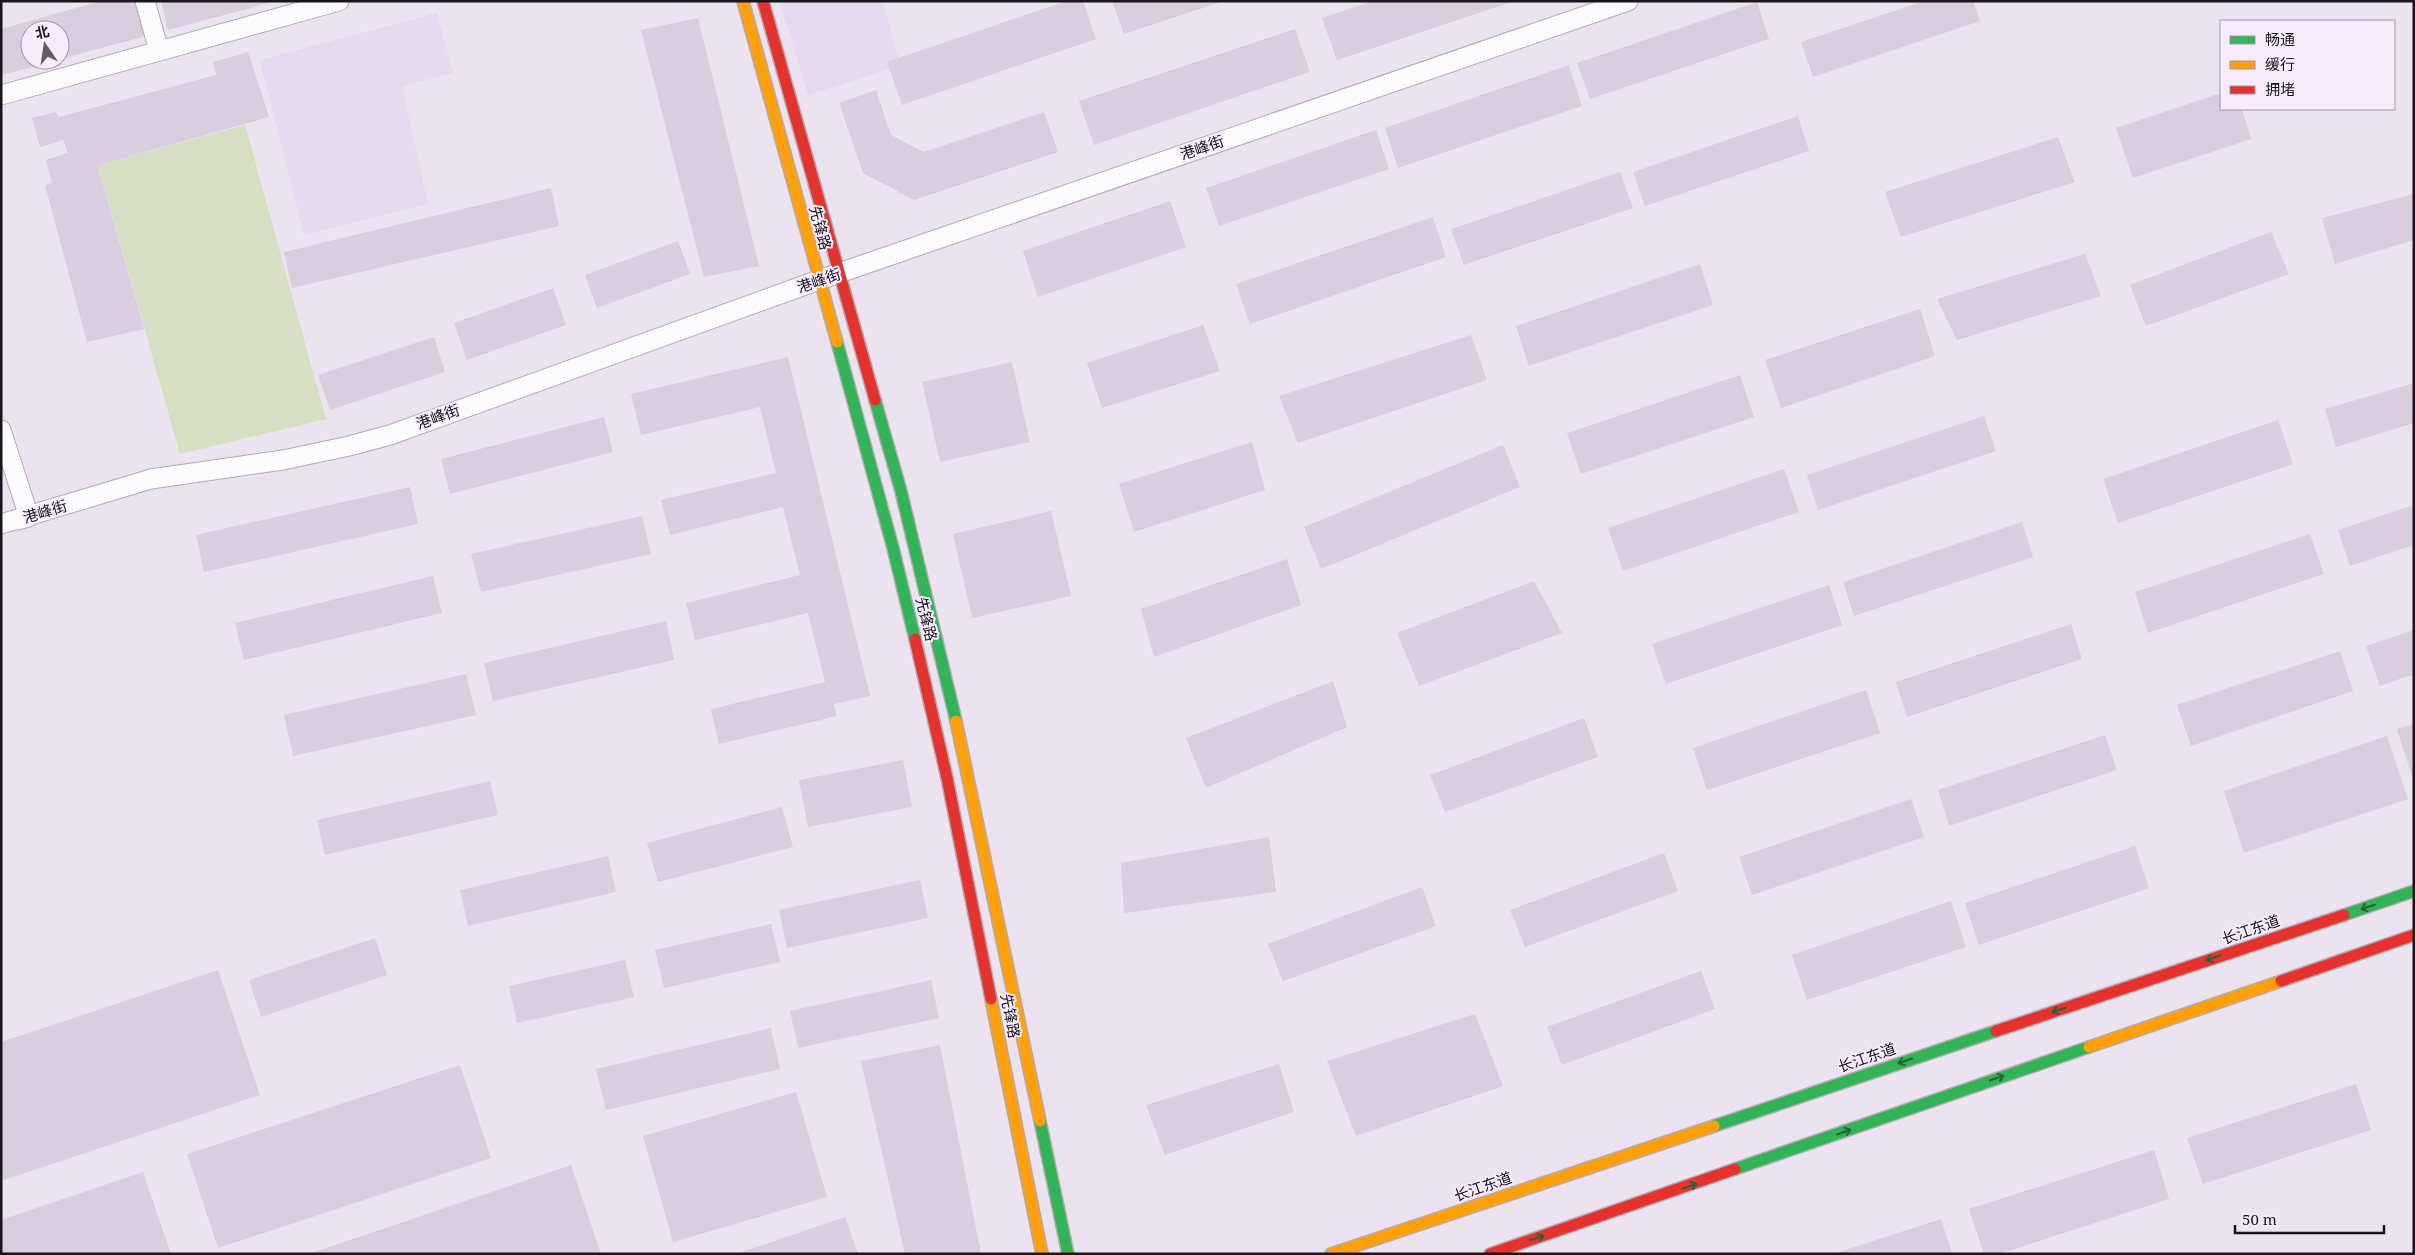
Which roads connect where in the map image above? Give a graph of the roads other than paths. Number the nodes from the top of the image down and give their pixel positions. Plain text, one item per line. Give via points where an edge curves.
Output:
1 (145, 1) edge
2 (339, 1) edge
3 (743, 1) edge
4 (764, 1) edge
5 (1628, 1) edge
6 (159, 51) junction
7 (1, 94) edge
8 (840, 273) junction
9 (819, 280) junction
10 (1, 430) edge
11 (29, 517) junction
12 (1, 524) edge
13 (2414, 891) edge
14 (2414, 935) edge
15 (1042, 1254) edge
16 (1068, 1254) edge
17 (1331, 1254) edge
18 (1490, 1254) edge

1 - 6 street
2 - 6 street
3 - 9 street, 先锋路
4 - 8 street
5 - 8 street, 港峰街
6 - 7 street
8 - 9 street, 港峰街
8 - 16 street via 901,491 950,686
9 - 11 street, 港峰街 via 390,435 283,460 151,480
9 - 15 street, 先锋路 via 919,654
10 - 11 street
11 - 12 street, 港峰街
13 -> 17 street, 长江东道
18 -> 14 street

